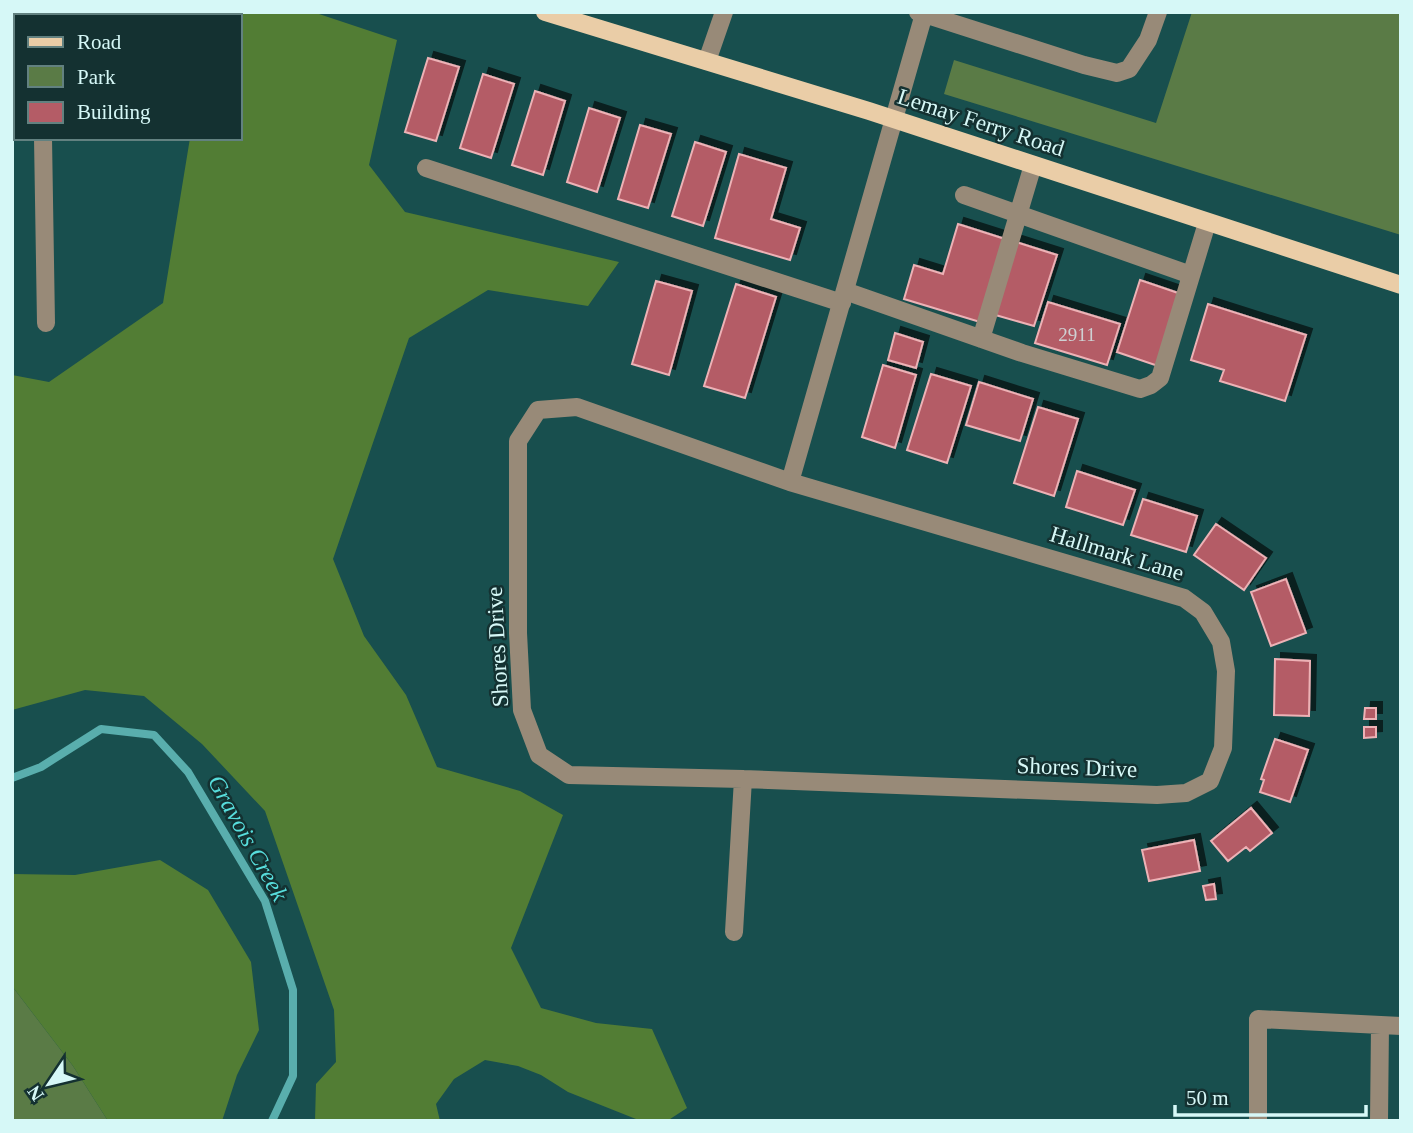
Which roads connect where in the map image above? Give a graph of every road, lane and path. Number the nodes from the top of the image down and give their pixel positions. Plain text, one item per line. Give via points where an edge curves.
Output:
1 (545, 12) edge
2 (724, 12) edge
3 (1158, 12) edge
4 (921, 13) edge
5 (707, 61) junction
6 (893, 119) junction
7 (43, 140) edge
8 (1033, 165) junction
9 (426, 169) dead end
10 (964, 195) dead end
11 (1018, 214) junction
12 (1207, 223) junction
13 (1191, 275) junction
14 (1401, 285) edge
15 (844, 297) junction
16 (46, 323) dead end
17 (981, 339) junction
18 (577, 407) joint
19 (790, 482) junction
20 (743, 779) junction
21 (1157, 794) joint
22 (734, 932) dead end
23 (1380, 1025) junction
24 (1401, 1026) edge
25 (1258, 1121) edge
26 (1379, 1121) edge

1 - 5 main road, Lemay Ferry Road
2 - 5 street
3 - 4 street via 1148,40 1129,69 1117,73
4 - 6 street
5 - 6 main road, Lemay Ferry Road
6 - 8 main road, Lemay Ferry Road
6 - 15 street
7 - 16 street
8 - 11 street
8 - 12 main road, Lemay Ferry Road
9 - 15 street
10 - 11 street
11 - 13 street
11 - 17 street
12 - 13 street
12 - 14 main road, Lemay Ferry Road
13 - 17 street via 1160,378 1140,389
15 - 17 street
15 - 19 street
18 - 19 street, Hallmark Lane
18 - 20 street, Shores Drive via 538,410 518,441 522,710 539,755 569,775
19 - 21 street, Hallmark Lane via 1184,598 1203,612 1222,642 1226,671 1223,748 1210,781 1186,793
20 - 21 street, Shores Drive
20 - 22 street
23 - 24 street
23 - 25 street via 1258,1019
23 - 26 street

